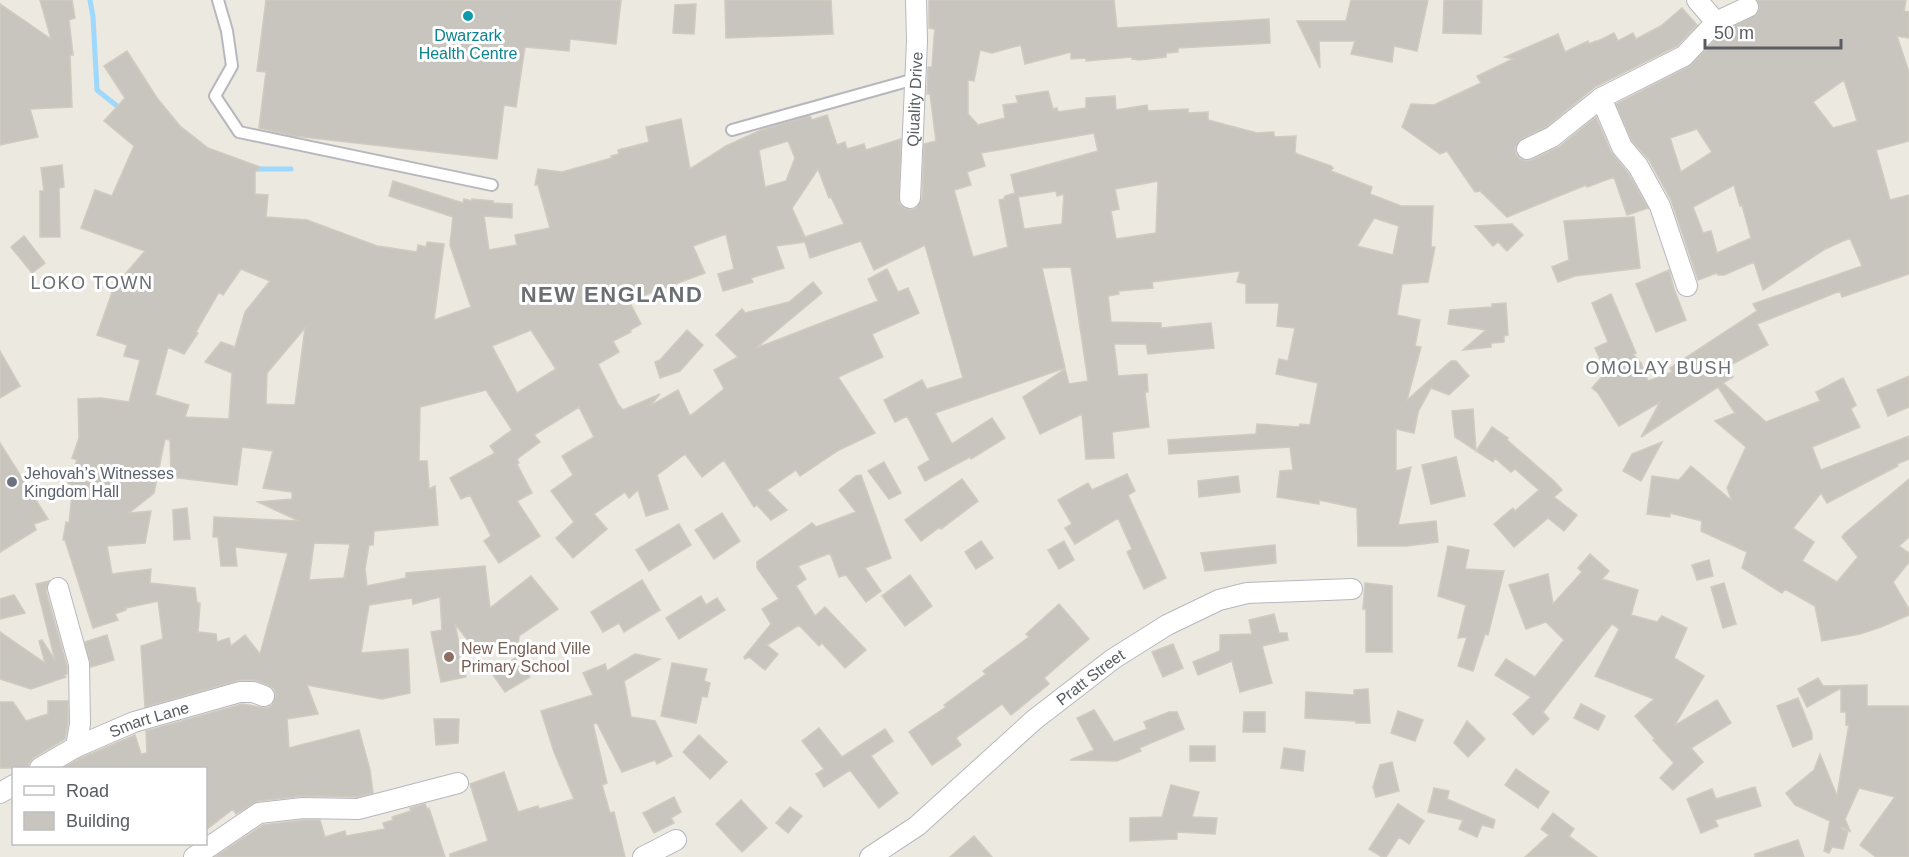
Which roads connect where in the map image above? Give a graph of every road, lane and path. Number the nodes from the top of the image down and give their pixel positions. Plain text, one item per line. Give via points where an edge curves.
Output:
1 (218, 0) edge
2 (916, 0) edge
3 (1697, 0) edge
4 (1748, 7) dead end
5 (1716, 22) junction
6 (915, 79) junction
7 (1601, 98) junction
8 (732, 130) dead end
9 (1527, 149) dead end
10 (492, 185) dead end
11 (910, 198) dead end
12 (1688, 286) dead end
13 (58, 588) dead end
14 (1352, 589) dead end
15 (264, 696) dead end
16 (75, 747) junction
17 (42, 767) edge
18 (458, 783) dead end
19 (676, 840) dead end
20 (194, 857) edge
21 (643, 857) edge
22 (870, 857) edge

1 - 10 lane via 232,66 215,96 239,132
2 - 6 street, Qiuality Drive
3 - 5 street
4 - 5 street
5 - 7 street via 1684,56
6 - 8 lane
6 - 11 street, Qiuality Drive
7 - 9 street via 1552,137
7 - 12 street via 1622,147 1638,166 1660,206
13 - 16 street via 79,664 80,724
14 - 22 street, Pratt Street via 1247,593 1219,600 1167,625 1113,659 1034,720 917,826
15 - 16 street, Smart Lane via 240,692 134,722
16 - 17 street, Smart Lane
18 - 20 street via 358,809 303,808 259,813
19 - 21 street

